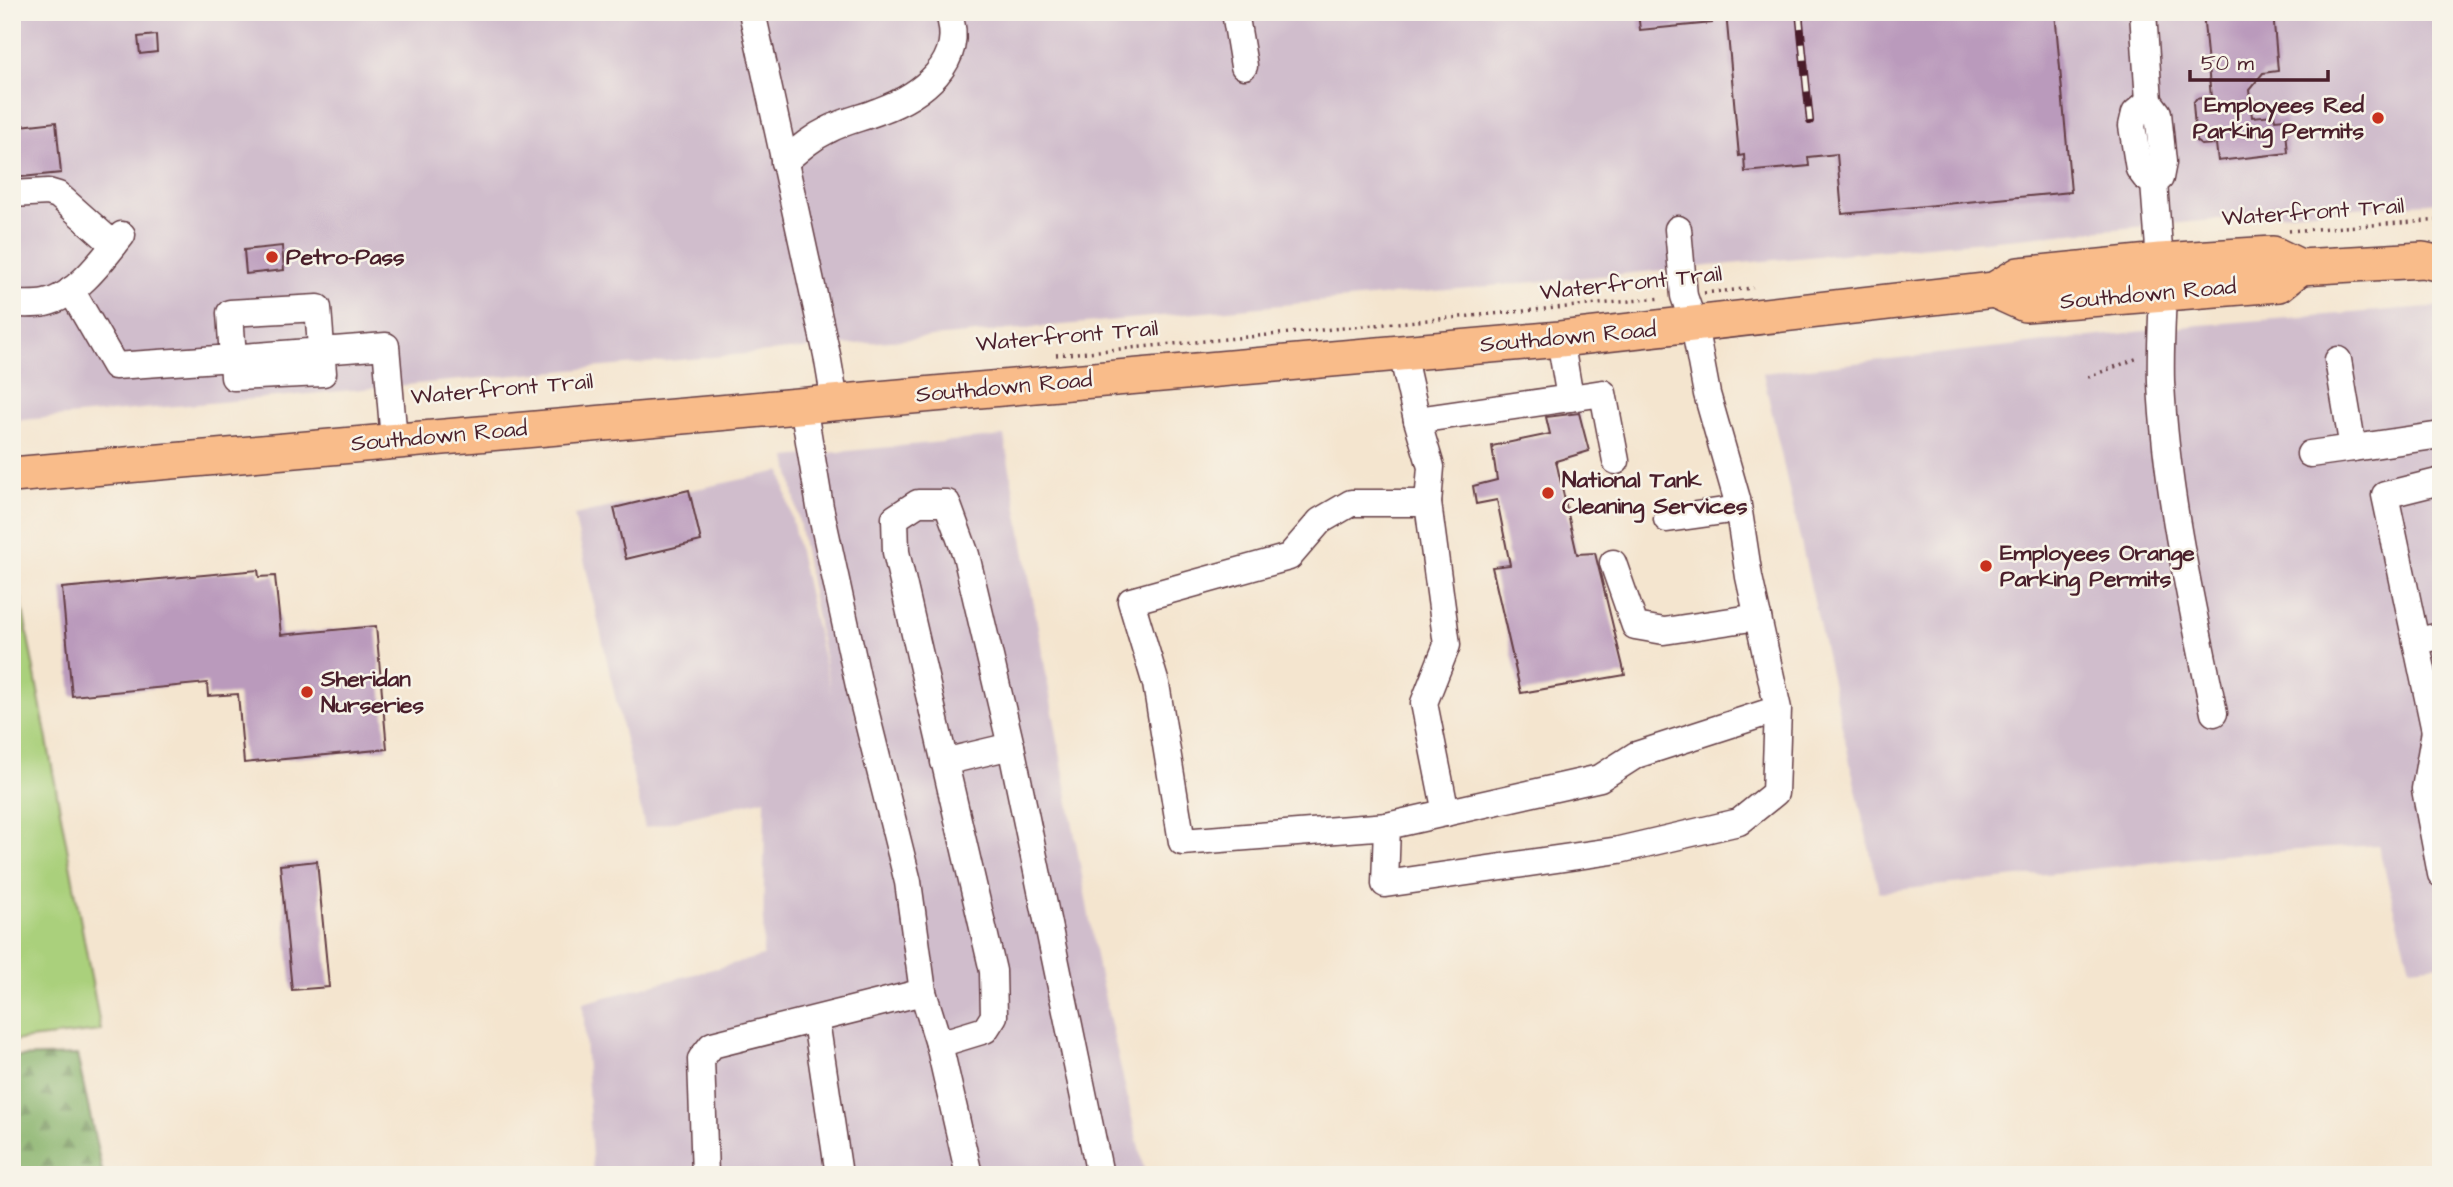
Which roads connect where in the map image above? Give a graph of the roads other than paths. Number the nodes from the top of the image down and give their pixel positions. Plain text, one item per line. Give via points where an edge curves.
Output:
1 (752, 12) edge
2 (948, 12) edge
3 (1235, 12) edge
4 (2143, 12) edge
5 (1244, 66) dead end
6 (784, 162) junction
7 (12, 194) edge
8 (1678, 229) dead end
9 (2441, 264) edge
10 (2161, 276) junction
11 (71, 290) junction
12 (12, 304) edge
13 (1689, 310) junction
14 (1560, 339) junction
15 (321, 344) junction
16 (232, 350) junction
17 (1402, 352) junction
18 (2339, 360) dead end
19 (1570, 398) junction
20 (819, 403) junction
21 (1417, 420) junction
22 (2441, 435) edge
23 (394, 440) junction
24 (2353, 447) junction
25 (2310, 454) dead end
26 (1616, 461) dead end
27 (12, 475) edge
28 (2441, 481) edge
29 (1428, 503) junction
30 (1738, 509) junction
31 (1667, 519) dead end
32 (1613, 563) dead end
33 (1758, 617) junction
34 (2428, 639) edge
35 (1778, 709) junction
36 (2214, 713) dead end
37 (2438, 730) edge
38 (1011, 746) junction
39 (944, 761) junction
40 (1446, 813) junction
41 (1388, 826) junction
42 (2441, 874) edge
43 (923, 992) junction
44 (816, 1021) junction
45 (939, 1044) junction
46 (705, 1175) edge
47 (839, 1175) edge
48 (969, 1175) edge
49 (1100, 1175) edge

1 - 6 lane
2 - 6 lane via 951,54 926,85 894,105 829,129
3 - 5 lane
4 - 10 lane via 2149,101 2137,109 2132,126 2139,169 2154,183
6 - 20 lane via 827,355
7 - 11 lane via 58,195 118,240
8 - 13 lane
9 - 10 main road, Southdown Road via 2423,260 2300,267 2273,254
10 - 13 main road, Southdown Road via 2025,304 1994,290
10 - 36 lane via 2161,381 2169,467
11 - 12 lane via 47,303
11 - 16 lane via 115,366
13 - 14 main road, Southdown Road
13 - 30 lane
14 - 17 main road, Southdown Road
14 - 19 lane
15 - 16 lane via 323,373 234,377
15 - 16 lane via 318,308 230,313
15 - 23 lane via 386,346
17 - 20 main road, Southdown Road
17 - 21 lane
18 - 24 lane
19 - 21 lane
19 - 26 lane via 1603,393
20 - 23 main road, Southdown Road
20 - 43 lane via 820,507 908,882
21 - 29 lane via 1431,467
22 - 24 lane
23 - 27 main road, Southdown Road
24 - 25 lane
28 - 34 lane via 2385,495
29 - 40 lane via 1447,645 1424,703
29 - 41 lane via 1351,503 1320,521 1289,557 1131,601 1156,684 1182,842
30 - 31 lane
30 - 33 lane
32 - 33 lane via 1635,626 1664,631
33 - 35 lane
34 - 37 lane
35 - 40 lane via 1636,755 1600,778
35 - 41 lane via 1775,793 1740,822 1619,850 1385,884
37 - 42 lane via 2425,789
38 - 39 lane
38 - 39 lane via 966,555 947,503 918,503 895,518 896,552
38 - 49 lane
39 - 45 lane via 993,971 994,1016 985,1030
40 - 41 lane
43 - 44 lane
43 - 45 lane
44 - 46 lane via 712,1045 701,1059
44 - 47 lane
45 - 48 lane

